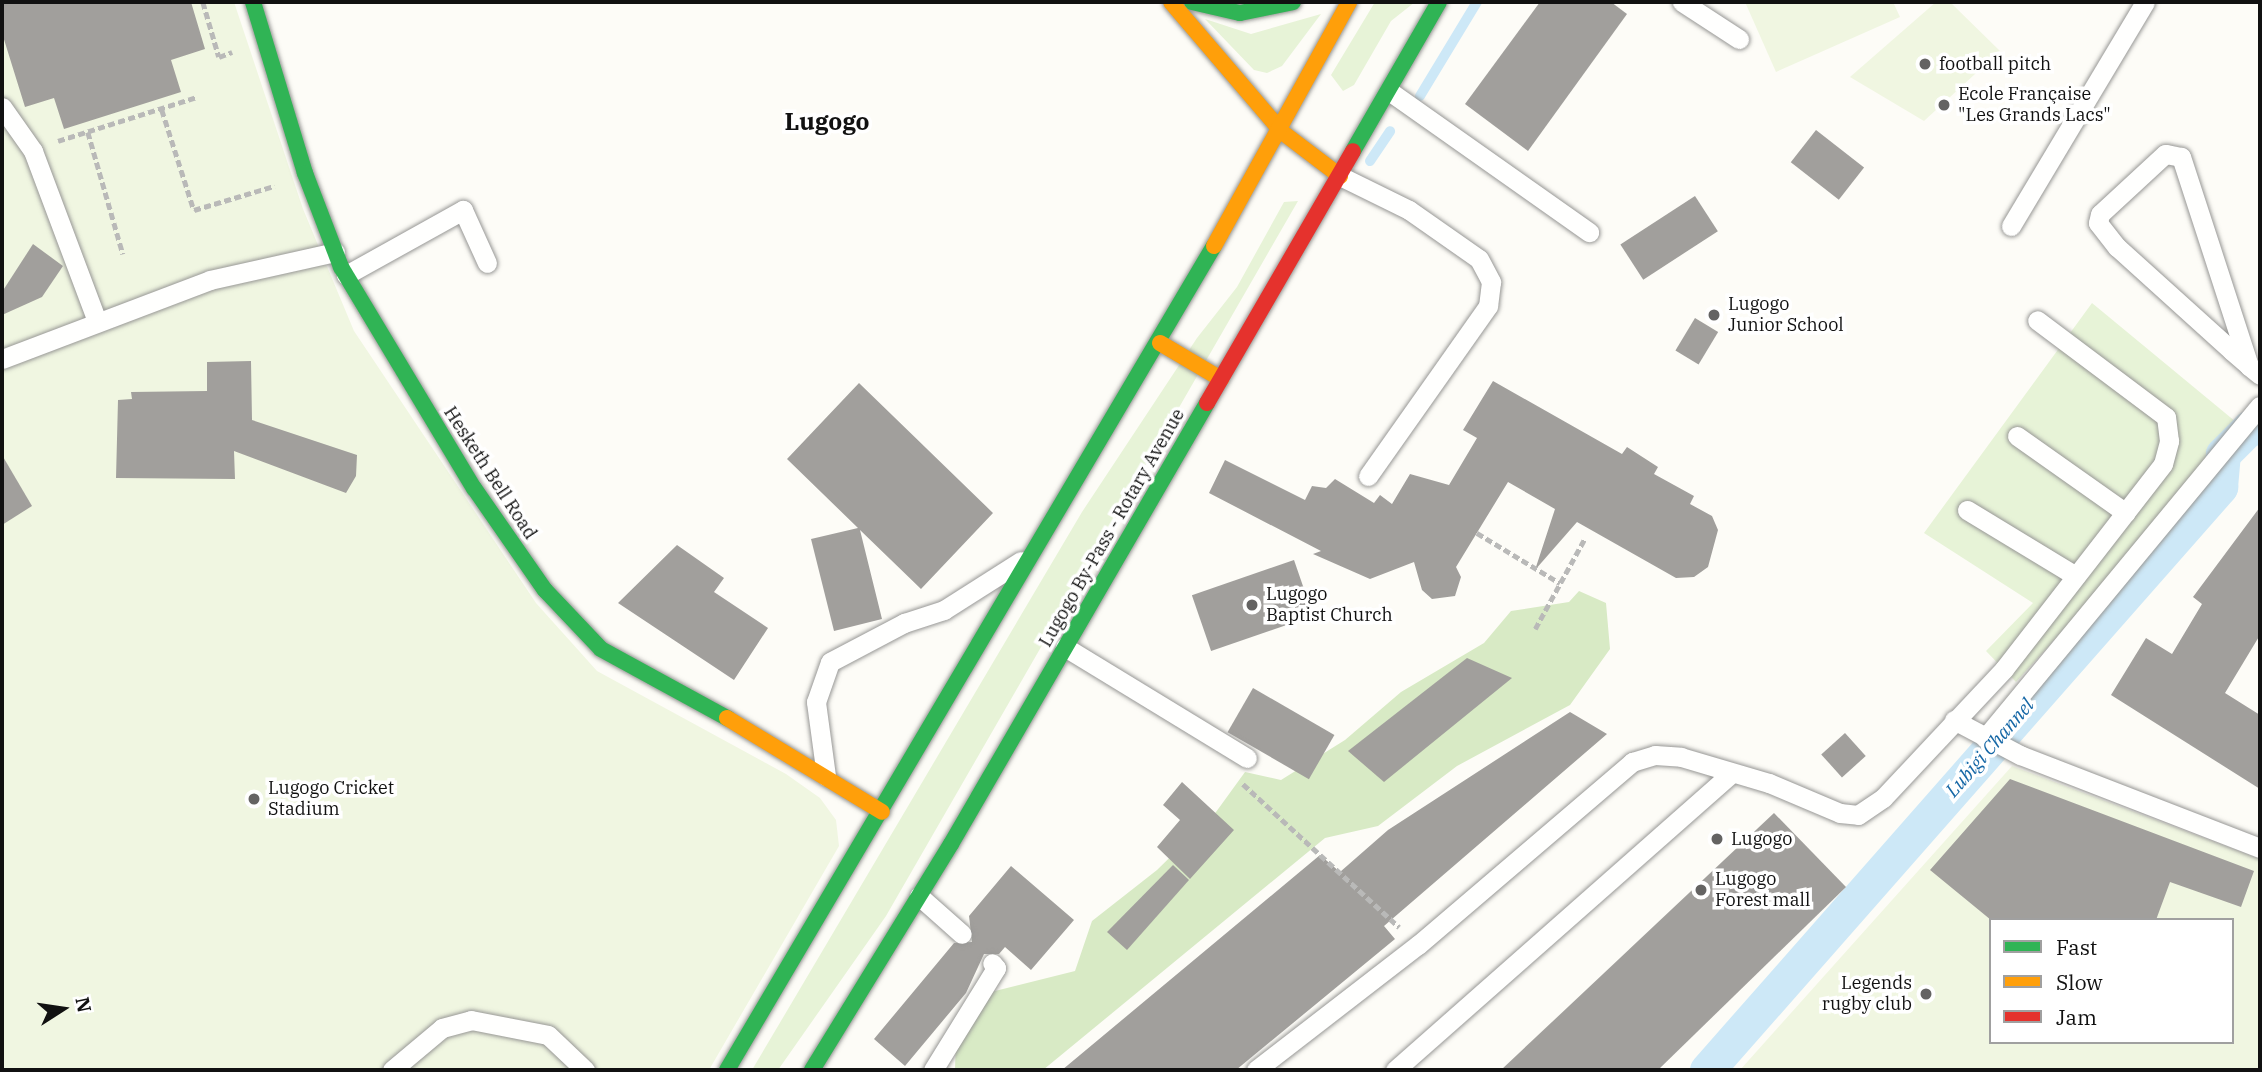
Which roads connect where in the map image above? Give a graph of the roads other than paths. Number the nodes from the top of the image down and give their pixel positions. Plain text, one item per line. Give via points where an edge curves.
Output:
1 (253, 2) edge
2 (1171, 2) edge
3 (1192, 2) edge
4 (1293, 2) edge
5 (1349, 2) edge
6 (1439, 2) edge
7 (1682, 2) edge
8 (2145, 2) edge
9 (1739, 39) dead end
10 (1389, 90) junction
11 (2, 107) edge
12 (1282, 132) junction
13 (1340, 176) junction
14 (2011, 226) dead end
15 (1589, 232) dead end
16 (335, 252) junction
17 (487, 263) dead end
18 (346, 275) junction
19 (2037, 320) dead end
20 (97, 321) junction
21 (1160, 343) junction
22 (2, 359) edge
23 (2255, 370) edge
24 (1221, 379) junction
25 (2260, 406) edge
26 (2017, 436) dead end
27 (1368, 476) dead end
28 (1966, 510) dead end
29 (2126, 513) junction
30 (1037, 552) junction
31 (2076, 576) junction
32 (1065, 648) junction
33 (1954, 720) junction
34 (1985, 738) junction
35 (1247, 758) dead end
36 (1731, 774) junction
37 (826, 776) junction
38 (882, 812) junction
39 (2260, 848) edge
40 (919, 896) junction
41 (962, 934) dead end
42 (992, 963) dead end
43 (392, 1070) edge
44 (585, 1070) edge
45 (727, 1070) edge
46 (812, 1070) edge
47 (933, 1070) edge
48 (1256, 1070) edge
49 (1395, 1070) edge

1 - 16 main road, Hesketh Bell Road via 304,173
2 - 12 main road
3 - 4 main road via 1240,13
5 - 12 main road
6 - 10 main road, Lugogo By-Pass - Rotary Avenue
7 - 9 lane
8 - 14 lane
10 - 13 main road, Lugogo By-Pass - Rotary Avenue
10 - 15 lane
11 - 20 lane via 33,151
12 - 13 main road
12 - 21 main road
13 - 24 main road, Lugogo By-Pass - Rotary Avenue
13 - 27 lane via 1409,210 1479,259 1491,282 1488,306
16 - 18 main road, Hesketh Bell Road
16 - 20 lane via 210,280
17 - 18 lane via 463,211
18 - 37 main road, Hesketh Bell Road via 474,488 545,590 601,649
19 - 29 lane via 2166,417 2169,441 2163,464
20 - 22 lane
21 - 24 main road
21 - 30 main road
23 - 23 lane via 2117,247 2098,223 2100,214 2165,154 2181,157
24 - 32 main road, Lugogo By-Pass - Rotary Avenue
25 - 34 lane
26 - 29 lane
28 - 31 lane
29 - 31 lane
30 - 37 lane via 944,610 904,623 830,662 816,702
30 - 38 main road
31 - 33 lane via 2004,669
32 - 35 lane
32 - 40 main road, Lugogo By-Pass - Rotary Avenue
33 - 34 lane
33 - 36 lane via 1883,798 1858,815
34 - 39 lane
36 - 48 lane via 1681,758 1656,755 1632,762 1418,945
36 - 49 lane
37 - 38 main road, Hesketh Bell Road
38 - 45 main road
40 - 41 lane
40 - 46 main road, Lugogo By-Pass - Rotary Avenue
42 - 47 lane via 996,968
43 - 44 lane via 442,1028 471,1020 548,1035

